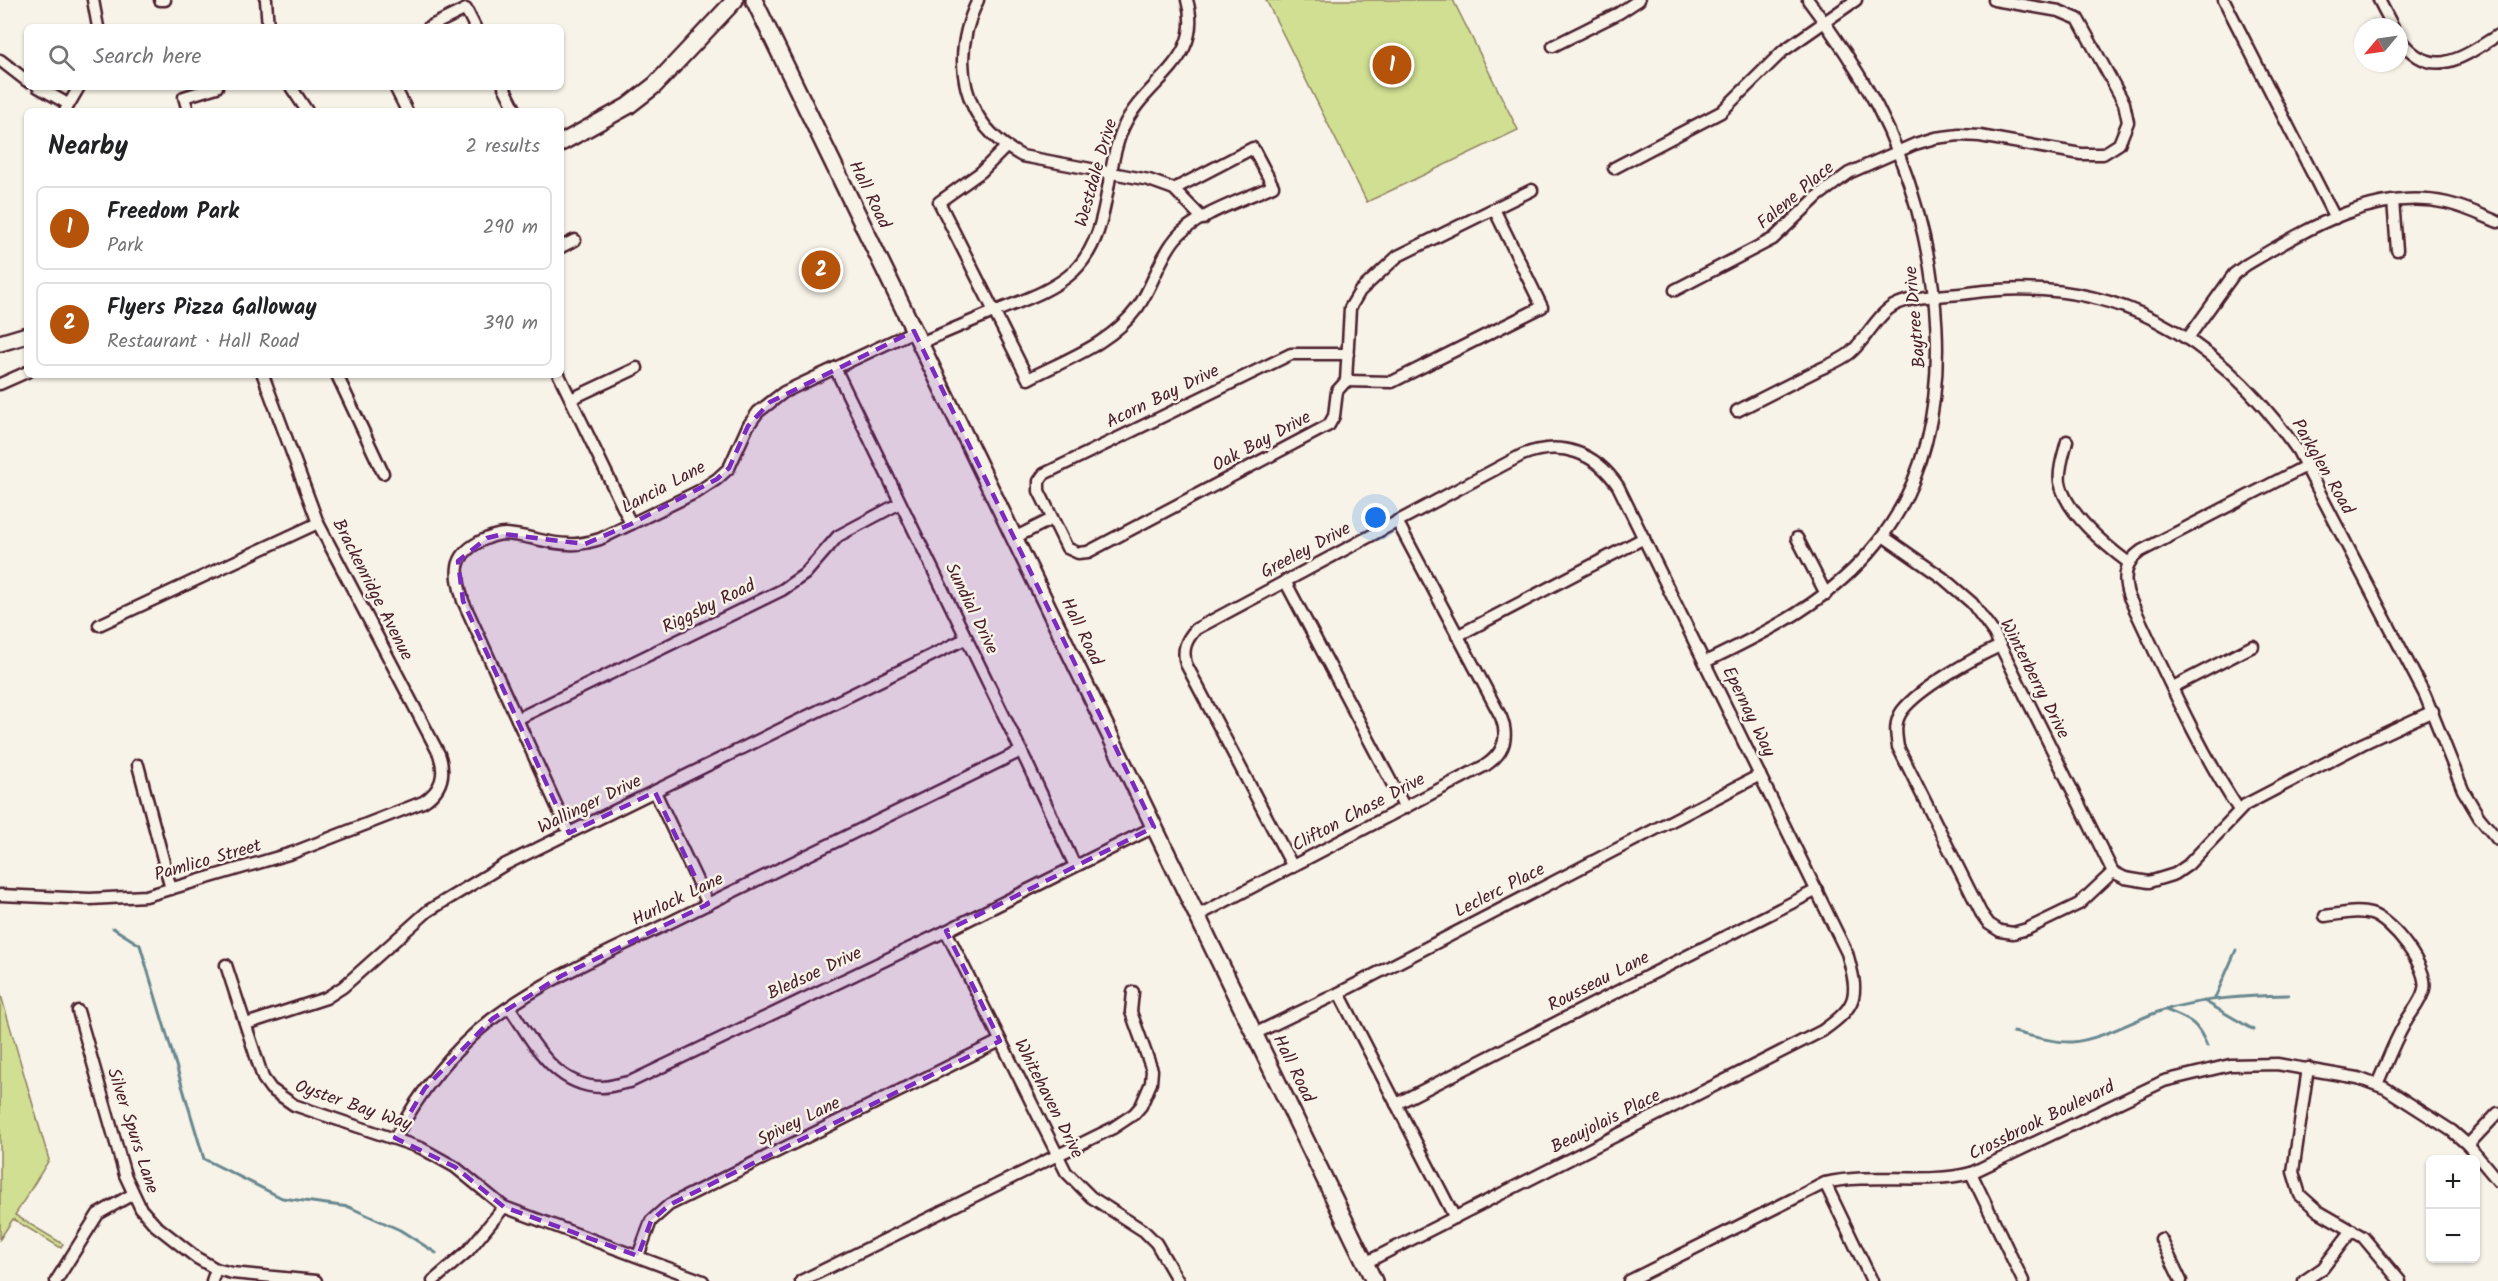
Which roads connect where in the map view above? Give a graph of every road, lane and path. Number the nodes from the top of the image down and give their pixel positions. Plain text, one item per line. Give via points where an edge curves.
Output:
1 (93, 0) edge
2 (160, 0) edge
3 (165, 0) edge
4 (266, 0) edge
5 (735, 0) edge
6 (754, 0) edge
7 (978, 0) edge
8 (1187, 0) edge
9 (1639, 0) edge
10 (1808, 0) edge
11 (1856, 0) edge
12 (1994, 0) edge
13 (2224, 0) edge
14 (2379, 0) edge
15 (2041, 4) edge
16 (2388, 18) edge
17 (1824, 21) junction
18 (97, 24) edge
19 (268, 24) edge
20 (435, 24) edge
21 (473, 24) edge
22 (2498, 35) edge
23 (1554, 46) dead end
24 (2408, 48) edge
25 (0, 60) edge
26 (24, 79) edge
27 (42, 90) edge
28 (77, 90) edge
29 (208, 90) edge
30 (293, 90) edge
31 (396, 90) edge
32 (506, 90) edge
33 (66, 107) edge
34 (187, 108) edge
35 (305, 108) edge
36 (403, 108) edge
37 (514, 108) edge
38 (564, 141) edge
39 (1006, 147) junction
40 (1896, 152) junction
41 (1614, 168) dead end
42 (1110, 172) junction
43 (1174, 189) junction
44 (1532, 190) dead end
45 (2393, 201) junction
46 (1494, 209) junction
47 (2335, 218) junction
48 (1203, 219) junction
49 (2498, 222) edge
50 (575, 240) dead end
51 (564, 246) edge
52 (2397, 250) dead end
53 (1675, 290) dead end
54 (1934, 298) junction
55 (994, 312) junction
56 (24, 336) edge
57 (917, 337) junction
58 (2188, 338) junction
59 (0, 343) edge
60 (1348, 354) junction
61 (637, 368) dead end
62 (835, 368) junction
63 (24, 373) edge
64 (264, 378) edge
65 (338, 378) edge
66 (561, 378) edge
67 (1346, 381) junction
68 (0, 384) edge
69 (571, 399) junction
70 (1737, 411) dead end
71 (2067, 441) dead end
72 (1584, 454) joint
73 (2306, 466) junction
74 (383, 473) dead end
75 (900, 503) junction
76 (1052, 519) junction
77 (1397, 521) junction
78 (318, 523) junction
79 (631, 524) junction
80 (1883, 536) junction
81 (1014, 538) junction
82 (1644, 538) junction
83 (1797, 538) dead end
84 (2129, 563) junction
85 (1285, 581) junction
86 (1826, 594) junction
87 (99, 625) dead end
88 (1458, 636) junction
89 (967, 638) junction
90 (2000, 646) junction
91 (2253, 646) dead end
92 (1705, 662) junction
93 (2173, 687) junction
94 (2433, 711) junction
95 (517, 719) junction
96 (1021, 751) junction
97 (138, 765) dead end
98 (1760, 775) junction
99 (655, 792) junction
100 (415, 805) joint
101 (1405, 808) junction
102 (2239, 810) junction
103 (1154, 827) junction
104 (568, 833) junction
105 (2498, 840) edge
106 (1075, 866) junction
107 (1293, 867) junction
108 (2114, 872) junction
109 (171, 889) junction
110 (1817, 890) junction
111 (0, 895) edge
112 (708, 904) junction
113 (1197, 916) junction
114 (2325, 916) dead end
115 (946, 931) junction
116 (226, 965) dead end
117 (1133, 992) dead end
118 (1339, 993) junction
119 (1854, 1000) joint
120 (510, 1008) junction
121 (78, 1011) dead end
122 (246, 1024) junction
123 (1254, 1034) junction
124 (1000, 1041) junction
125 (2308, 1068) junction
126 (2377, 1084) junction
127 (1396, 1104) junction
128 (2498, 1113) edge
129 (395, 1138) junction
130 (2468, 1145) junction
131 (1056, 1156) junction
132 (1971, 1173) junction
133 (2498, 1181) edge
134 (1825, 1183) junction
135 (133, 1194) junction
136 (504, 1207) junction
137 (1455, 1218) junction
138 (2352, 1230) junction
139 (2161, 1239) dead end
140 (638, 1256) junction
141 (1365, 1263) junction
142 (216, 1269) junction
143 (56, 1281) edge
144 (212, 1281) edge
145 (316, 1281) edge
146 (433, 1281) edge
147 (703, 1281) edge
148 (801, 1281) edge
149 (1178, 1281) edge
150 (1374, 1281) edge
151 (1629, 1281) edge
152 (1872, 1281) edge
153 (2023, 1281) edge
154 (2181, 1281) edge
155 (2304, 1281) edge
156 (2400, 1281) edge

1 - 18 street
2 - 3 street
4 - 19 street
5 - 38 street via 655,85 628,106
6 - 57 street, Hall Road
7 - 39 street via 963,50 964,78 977,116
8 - 42 street, Westdale Drive via 1190,23 1185,48 1131,113
9 - 23 street
10 - 17 street, Baytree Drive
11 - 17 street
12 - 15 street
13 - 47 street
14 - 16 street
15 - 40 street, Falene Place via 2073,15 2083,25 2124,104 2128,122 2119,144 2103,154 2081,154 1959,135 1935,138
17 - 40 street, Baytree Drive via 1878,108
17 - 41 street via 1783,51 1721,112
20 - 21 street via 465,9
22 - 24 street via 2462,57 2439,63 2415,56
25 - 26 street
27 - 33 street
28 - 33 street
29 - 34 street via 184,97
30 - 35 street
31 - 36 street
32 - 37 street
39 - 42 street via 1022,156
39 - 55 street via 981,172 939,202
40 - 53 street, Falene Place via 1831,185 1773,239
40 - 54 street, Baytree Drive via 1927,253
42 - 43 street
42 - 55 street, Westdale Drive via 1097,236 1084,259 1071,274 1051,286
43 - 48 street
43 - 48 street via 1253,148 1273,186
44 - 46 street, Oak Bay Drive
45 - 47 street
45 - 49 street via 2445,202
45 - 52 street
46 - 60 street, Oak Bay Drive via 1398,256 1360,291 1350,308
46 - 67 street via 1542,307 1392,382
47 - 58 street via 2234,274
48 - 55 street via 1175,238 1139,306 1107,339 1028,379
50 - 51 street
54 - 58 street, Parkglen Road via 2006,288 2056,290 2134,309
54 - 70 street, Parkglen Road via 1911,300 1890,308 1849,353
54 - 80 street, Baytree Drive via 1938,369 1932,416 1914,478
55 - 57 street, Westdale Drive
56 - 59 street
57 - 62 street, Lancia Lane
57 - 81 street, Hall Road
58 - 73 street, Parkglen Road via 2282,427
60 - 67 street, Oak Bay Drive
60 - 76 street, Acorn Bay Drive via 1291,354 1054,468 1044,474 1038,486
61 - 69 street
62 - 75 street, Sundial Drive
62 - 79 street, Lancia Lane via 784,392 758,412 729,468 717,479
63 - 68 street
64 - 78 street, Brackenridge Avenue
65 - 74 street
66 - 69 street
67 - 76 street, Oak Bay Drive via 1337,391 1329,425 1088,552 1067,548
69 - 79 street
71 - 84 street via 2060,481 2063,492 2096,537
72 - 77 street, Greeley Drive via 1562,448 1533,450
72 - 82 street, Epernay Way via 1610,473
73 - 84 street via 2141,551
73 - 94 street, Parkglen Road
75 - 89 street, Sundial Drive
75 - 95 street, Riggsby Road via 838,536 805,574 782,590
76 - 81 street
77 - 85 street, Greeley Drive
77 - 88 street
78 - 87 street
78 - 100 street, Brackenridge Avenue via 441,761 443,775 437,791
79 - 95 street, Lancia Lane via 585,544 503,534 471,547 458,561 463,601
80 - 86 street, Baytree Drive
80 - 90 street, Winterberry Drive via 1972,603
81 - 103 street, Hall Road
82 - 88 street
82 - 92 street, Epernay Way
83 - 86 street
84 - 93 street via 2125,586
85 - 101 street
85 - 107 street, Greeley Drive via 1196,629 1185,647 1186,664
86 - 92 street, Baytree Drive via 1775,628
88 - 101 street, Clifton Chase Drive via 1501,717 1506,735 1494,760
89 - 96 street, Sundial Drive
89 - 99 street, Wallinger Drive
90 - 108 street, Winterberry Drive
90 - 108 street via 1949,673 1910,703 1896,729 1898,747 1981,913 2000,931 2027,929 2079,904
91 - 93 street
92 - 98 street, Epernay Way
93 - 102 street via 2213,770
94 - 102 street
94 - 105 street, Parkglen Road via 2463,790
95 - 104 street
96 - 106 street, Sundial Drive
96 - 112 street, Hurlock Lane
97 - 109 street
98 - 110 street, Epernay Way
98 - 118 street, Leclerc Place
99 - 104 street, Wallinger Drive
99 - 112 street
100 - 109 street, Pamlico Street via 292,853
101 - 107 street, Clifton Chase Drive
102 - 108 street via 2188,866 2175,874 2150,882
103 - 106 street, Bledsoe Drive
103 - 113 street, Hall Road
104 - 122 street, Wallinger Drive via 504,865 428,911 326,998
106 - 115 street, Bledsoe Drive
107 - 113 street, Clifton Chase Drive
109 - 111 street, Pamlico Street via 146,896 90,899
110 - 119 street, Epernay Way via 1847,953 1855,985
110 - 127 street, Rousseau Lane
112 - 120 street, Hurlock Lane via 561,976
113 - 123 street, Hall Road
114 - 126 street via 2357,912 2381,918 2417,959 2424,974 2422,998 2398,1036
115 - 120 street, Bledsoe Drive via 630,1082 603,1087 575,1083 555,1070
115 - 124 street, Whitehaven Drive
116 - 122 street, Oyster Bay Way
117 - 131 street via 1131,1012 1152,1070 1148,1094 1141,1106 1122,1122
118 - 123 street, Leclerc Place
118 - 127 street
119 - 137 street, Beaujolais Place via 1822,1032
120 - 129 street, Hurlock Lane via 458,1049 414,1104
121 - 135 street, Silver Spurs Lane
122 - 129 street, Oyster Bay Way via 262,1078 281,1098
123 - 141 street, Hall Road
124 - 131 street, Whitehaven Drive
124 - 140 street, Spivey Lane via 669,1205 651,1221
125 - 126 street, Crossbrook Boulevard
125 - 132 street, Crossbrook Boulevard via 2230,1065 2176,1077
125 - 138 street via 2294,1172 2296,1184 2308,1204
126 - 130 street, Crossbrook Boulevard via 2434,1118
127 - 137 street
128 - 130 street
129 - 136 street, Oyster Bay Way via 455,1167
130 - 133 street, Crossbrook Boulevard
131 - 148 street
131 - 149 street, Whitehaven Drive via 1091,1197 1156,1243
132 - 134 street, Crossbrook Boulevard via 1952,1178 1848,1178
132 - 153 street
134 - 151 street, Crossbrook Boulevard
134 - 152 street
135 - 142 street, Silver Spurs Lane via 155,1225
135 - 143 street via 98,1214
136 - 140 street, Oyster Bay Way
136 - 146 street via 468,1251
137 - 141 street, Beaujolais Place
138 - 155 street via 2323,1268
138 - 156 street via 2382,1257
139 - 154 street
140 - 147 street, Oyster Bay Way
141 - 150 street, Hall Road
142 - 144 street
142 - 145 street, Silver Spurs Lane

